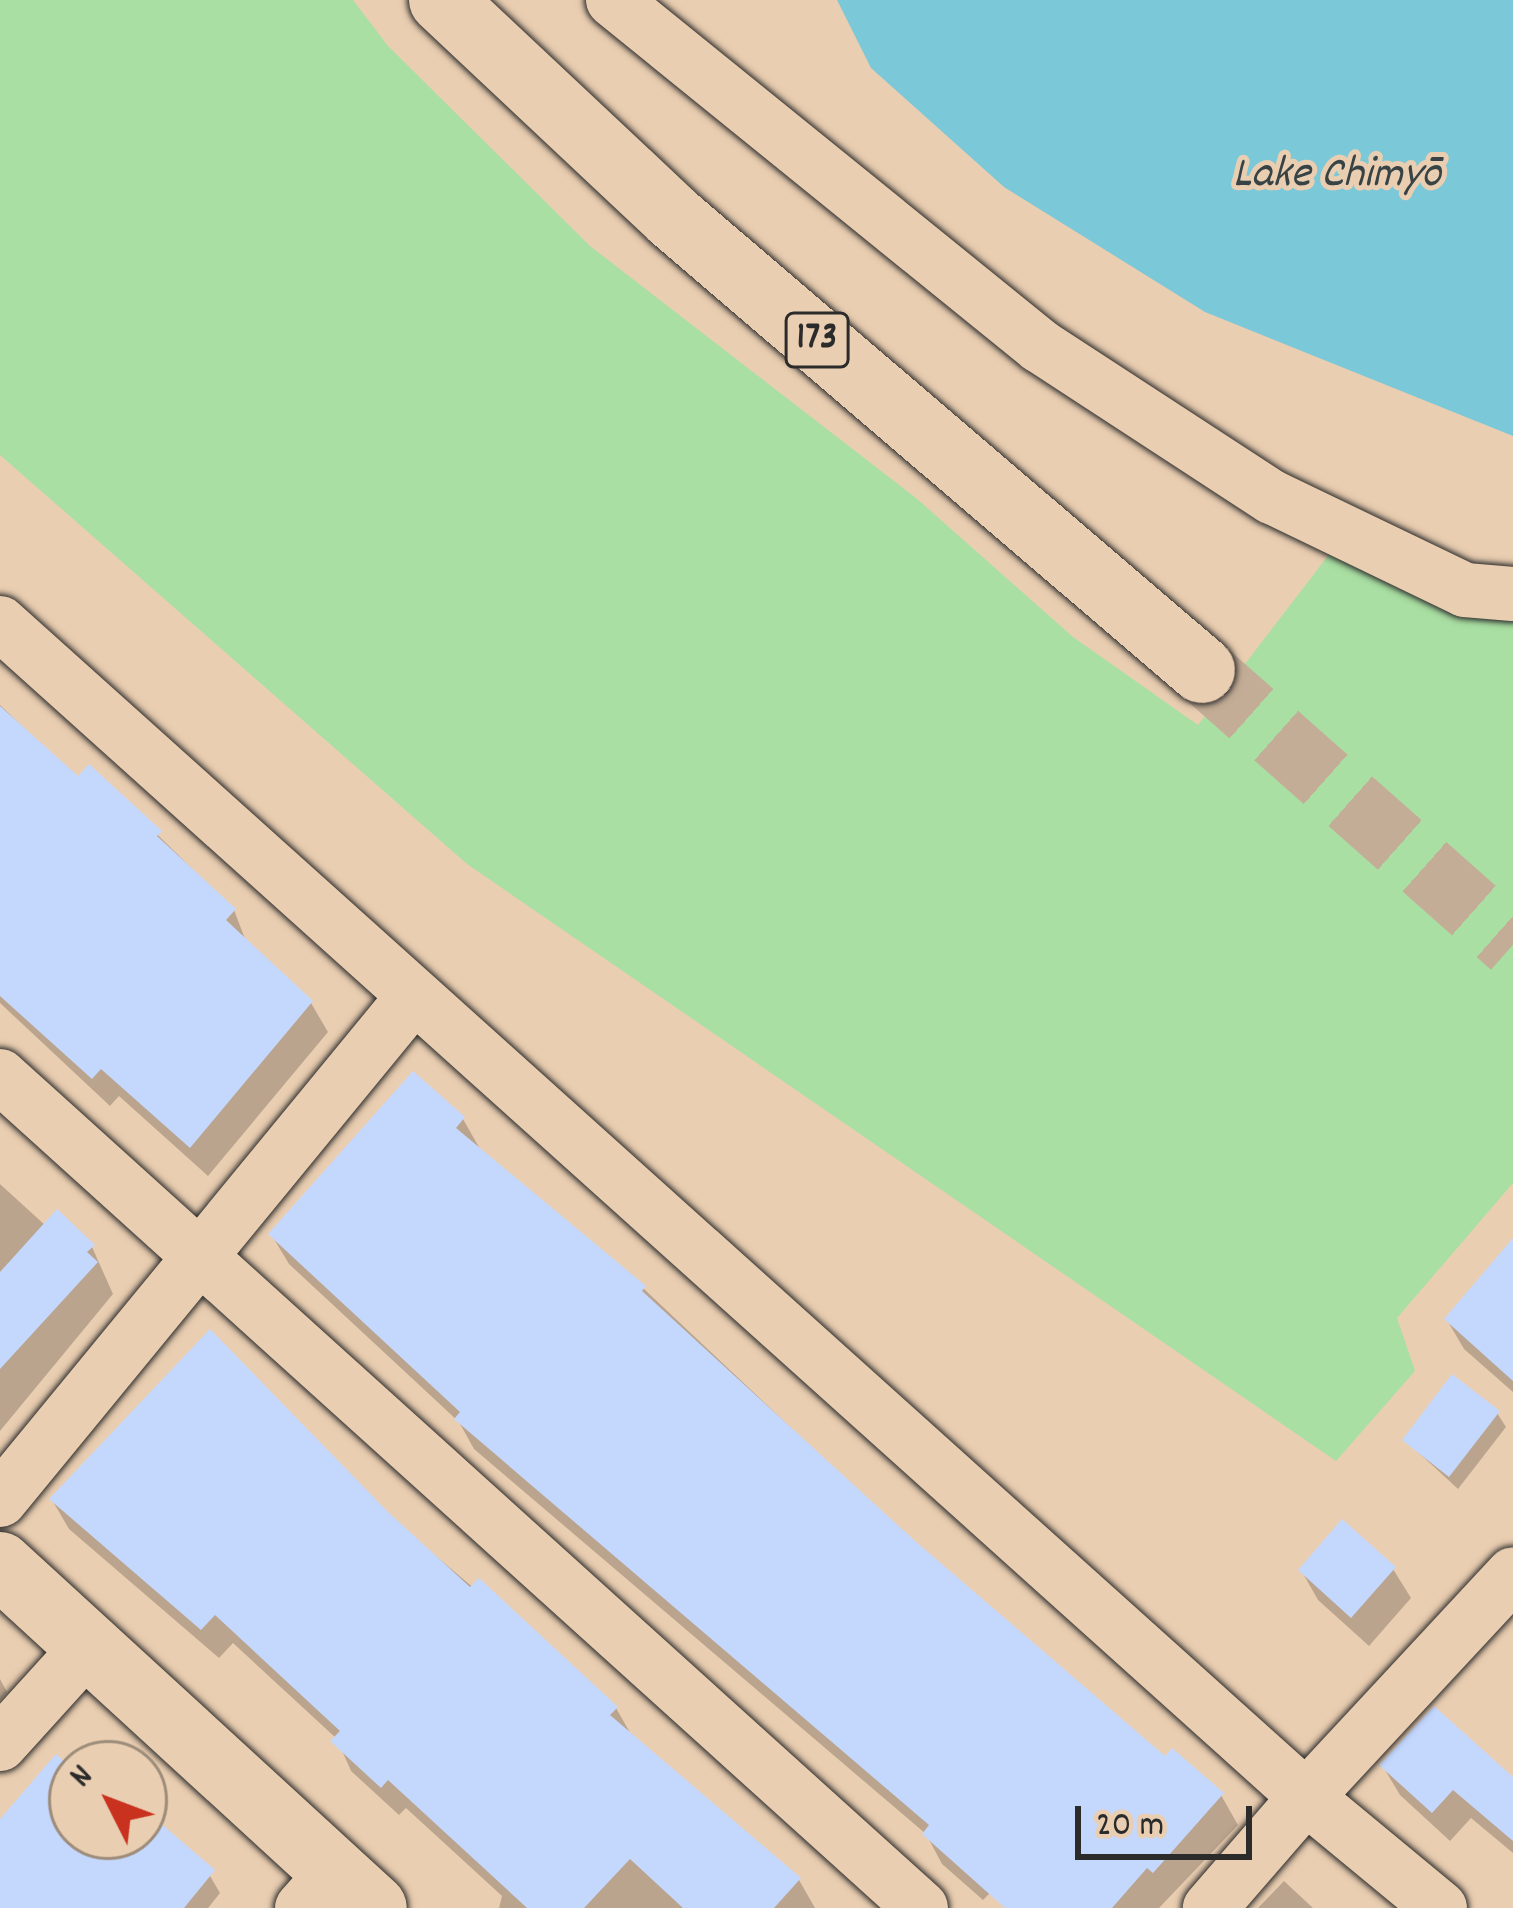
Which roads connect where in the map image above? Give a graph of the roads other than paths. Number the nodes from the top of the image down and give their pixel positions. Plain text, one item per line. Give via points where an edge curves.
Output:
1 (442, 0) edge
2 (613, 0) edge
3 (1513, 595) edge
4 (0, 622) edge
5 (1202, 670) tunnel mouth
6 (412, 997) junction
7 (0, 1076) edge
8 (201, 1258) junction
9 (0, 1500) edge
10 (0, 1565) edge
11 (1513, 1574) edge
12 (88, 1647) junction
13 (0, 1744) edge
14 (1306, 1797) junction
15 (337, 1896) edge
16 (921, 1908) edge
17 (1210, 1908) edge
18 (1440, 1908) edge

1 - 5 main road, 173 via 674,218
2 - 3 street via 1040,346 1272,497 1465,590
4 - 6 street
6 - 8 street
6 - 14 street
7 - 8 street
8 - 9 street
8 - 16 street
10 - 12 main road
11 - 14 street
12 - 13 street
12 - 15 main road
14 - 17 street
14 - 18 street

